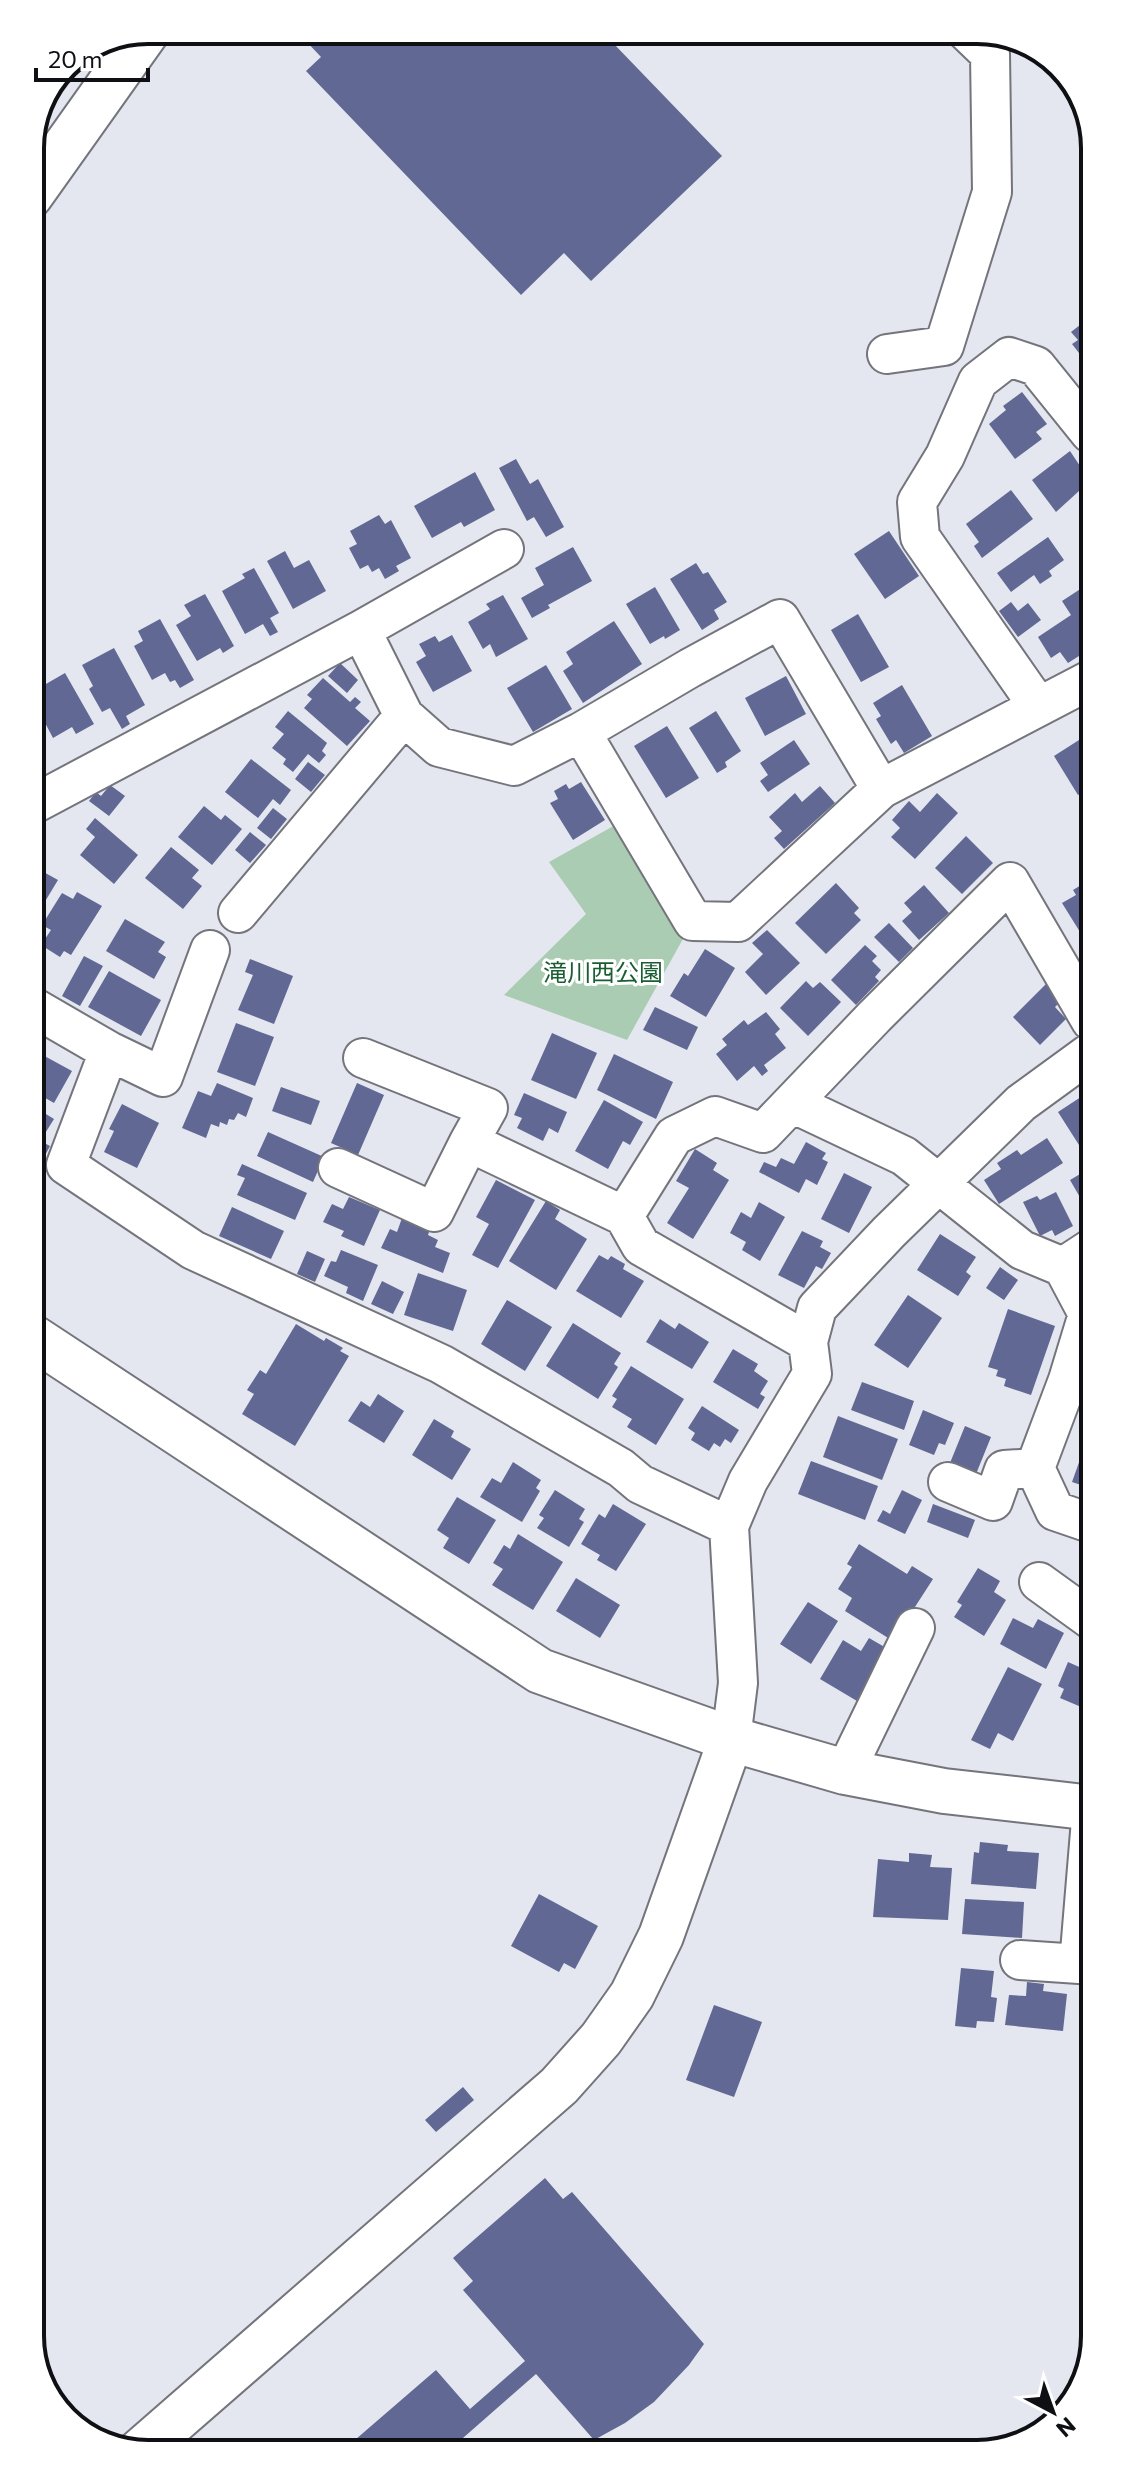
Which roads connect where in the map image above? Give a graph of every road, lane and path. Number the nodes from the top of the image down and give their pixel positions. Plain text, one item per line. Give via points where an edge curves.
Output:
1 (980, 44) edge
2 (137, 45) edge
3 (44, 176) edge
4 (887, 354) dead end
5 (1081, 422) edge
6 (504, 549) dead end
7 (361, 630) junction
8 (1081, 684) edge
9 (1038, 706) junction
10 (404, 716) junction
11 (581, 732) junction
12 (881, 789) junction
13 (44, 799) edge
14 (238, 913) dead end
15 (210, 950) dead end
16 (1081, 1004) edge
17 (44, 1013) edge
18 (109, 1051) junction
19 (363, 1058) dead end
20 (1081, 1059) edge
21 (792, 1103) junction
22 (469, 1142) junction
23 (338, 1168) dead end
24 (937, 1185) junction
25 (624, 1216) junction
26 (1077, 1258) edge
27 (1081, 1278) edge
28 (808, 1342) junction
29 (44, 1345) edge
30 (1080, 1385) edge
31 (1035, 1468) junction
32 (948, 1482) dead end
33 (1081, 1520) edge
34 (729, 1526) junction
35 (1039, 1582) dead end
36 (1081, 1612) edge
37 (915, 1628) dead end
38 (731, 1739) junction
39 (845, 1772) junction
40 (1081, 1807) edge
41 (1020, 1960) dead end
42 (1081, 1965) edge
43 (153, 2440) edge

1 - 4 street via 990,54 992,192 944,346
2 - 3 street
5 - 9 street via 1036,366 1009,357 978,381 945,456 917,502 920,537
6 - 7 street
7 - 10 street
7 - 13 street
8 - 9 street
9 - 12 street
10 - 11 street via 439,747 514,766
10 - 14 street
11 - 12 street via 780,619
11 - 12 street via 693,921 738,922
15 - 18 street via 163,1077
16 - 21 street via 1010,882
17 - 18 street
18 - 34 street via 66,1165 193,1250 441,1364 640,1484
19 - 22 street via 488,1108
20 - 24 street via 1021,1103
21 - 24 street via 904,1156
21 - 25 street via 763,1133 715,1116 674,1136
22 - 23 street via 434,1212
22 - 25 street
24 - 26 street via 1022,1250
24 - 28 street via 817,1308
25 - 28 street via 641,1246
26 - 27 street
28 - 34 street via 812,1374 748,1481
29 - 38 street via 540,1671
30 - 31 street
31 - 32 street via 1004,1470 993,1501
31 - 33 street via 1055,1511
34 - 38 street via 738,1683
35 - 36 street
37 - 39 street
38 - 39 street
38 - 43 street via 661,1936 632,1995 601,2039 559,2086
39 - 40 street via 944,1791
41 - 42 street

